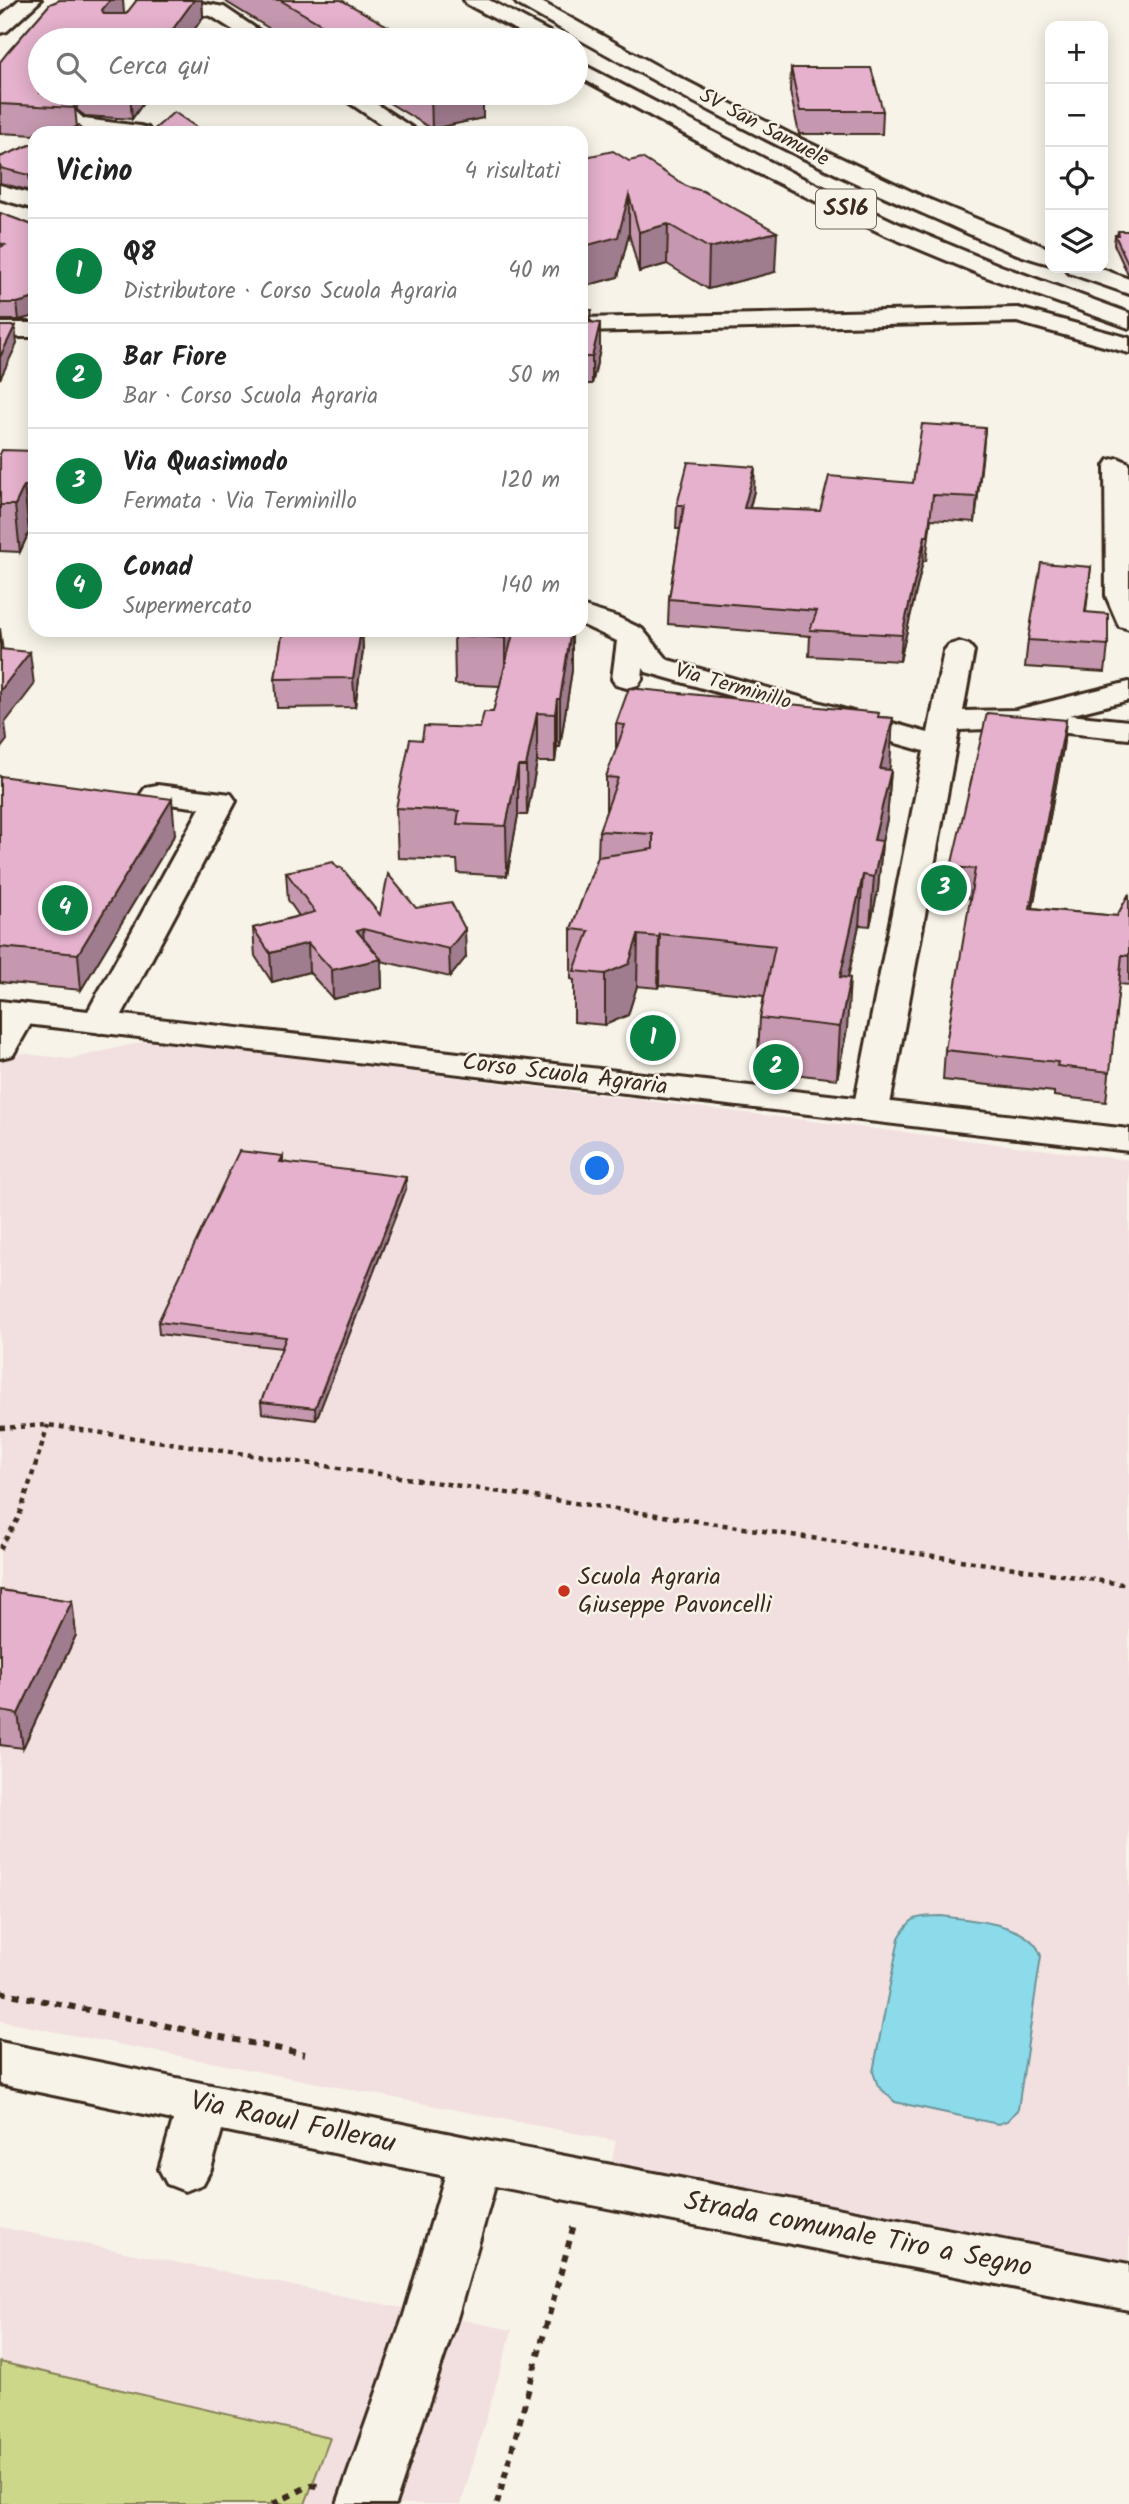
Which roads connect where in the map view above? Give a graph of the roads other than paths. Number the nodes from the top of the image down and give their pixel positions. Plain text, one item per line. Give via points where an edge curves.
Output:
1 (31, 0) edge
2 (148, 0) edge
3 (453, 0) edge
4 (474, 0) edge
5 (524, 0) edge
6 (132, 20) edge
7 (0, 27) edge
8 (244, 28) edge
9 (505, 28) edge
10 (527, 28) edge
11 (577, 28) edge
12 (588, 34) edge
13 (588, 60) edge
14 (588, 74) edge
15 (66, 105) edge
16 (365, 105) edge
17 (85, 126) edge
18 (398, 126) edge
19 (0, 192) edge
20 (28, 200) edge
21 (1045, 255) edge
22 (1091, 273) edge
23 (1129, 287) edge
24 (1129, 305) edge
25 (1129, 321) edge
26 (588, 325) edge
27 (0, 330) edge
28 (28, 330) edge
29 (1129, 346) edge
30 (1118, 466) dead end
31 (588, 617) edge
32 (1129, 620) edge
33 (632, 635) junction
34 (959, 651) dead end
35 (627, 679) dead end
36 (1129, 691) edge
37 (1016, 719) junction
38 (1129, 730) edge
39 (942, 734) junction
40 (157, 794) edge
41 (10, 1012) edge
42 (100, 1022) junction
43 (0, 1047) edge
44 (871, 1110) junction
45 (1129, 1140) edge
46 (0, 2063) edge
47 (203, 2104) junction
48 (476, 2161) junction
49 (185, 2169) dead end
50 (586, 2183) joint
51 (1129, 2287) edge
52 (366, 2504) edge

1 - 7 main road
2 - 6 main road
2 - 8 main road via 217,11
3 - 9 main road
4 - 10 main road
5 - 11 main road, SV San Samuele
12 - 21 main road, SV San Samuele via 842,169
13 - 24 main road, SS16 via 872,208 1003,262
14 - 25 main road, SS16 via 745,160 860,215 992,271
15 - 17 main road via 62,110 77,125
16 - 18 main road
19 - 20 main road
22 - 23 main road
26 - 29 main road via 1018,315
27 - 28 main road
30 - 32 main road via 1120,596
31 - 33 main road, Via Terminillo
33 - 35 main road
33 - 39 main road, Via Terminillo via 657,666
34 - 39 main road
36 - 37 main road
37 - 38 main road
37 - 39 main road, Via Terminillo
39 - 44 main road
40 - 42 main road via 220,801
41 - 42 main road, Corso Scuola Agraria
41 - 43 main road
42 - 44 main road, Corso Scuola Agraria
44 - 45 main road, Corso Scuola Agraria
46 - 47 main road, Via Raoul Follerau
47 - 48 main road, Via Raoul Follerau
47 - 49 main road
48 - 50 main road, Via Raoul Follerau
48 - 52 main road
50 - 51 main road, Strada comunale Tiro a Segno

